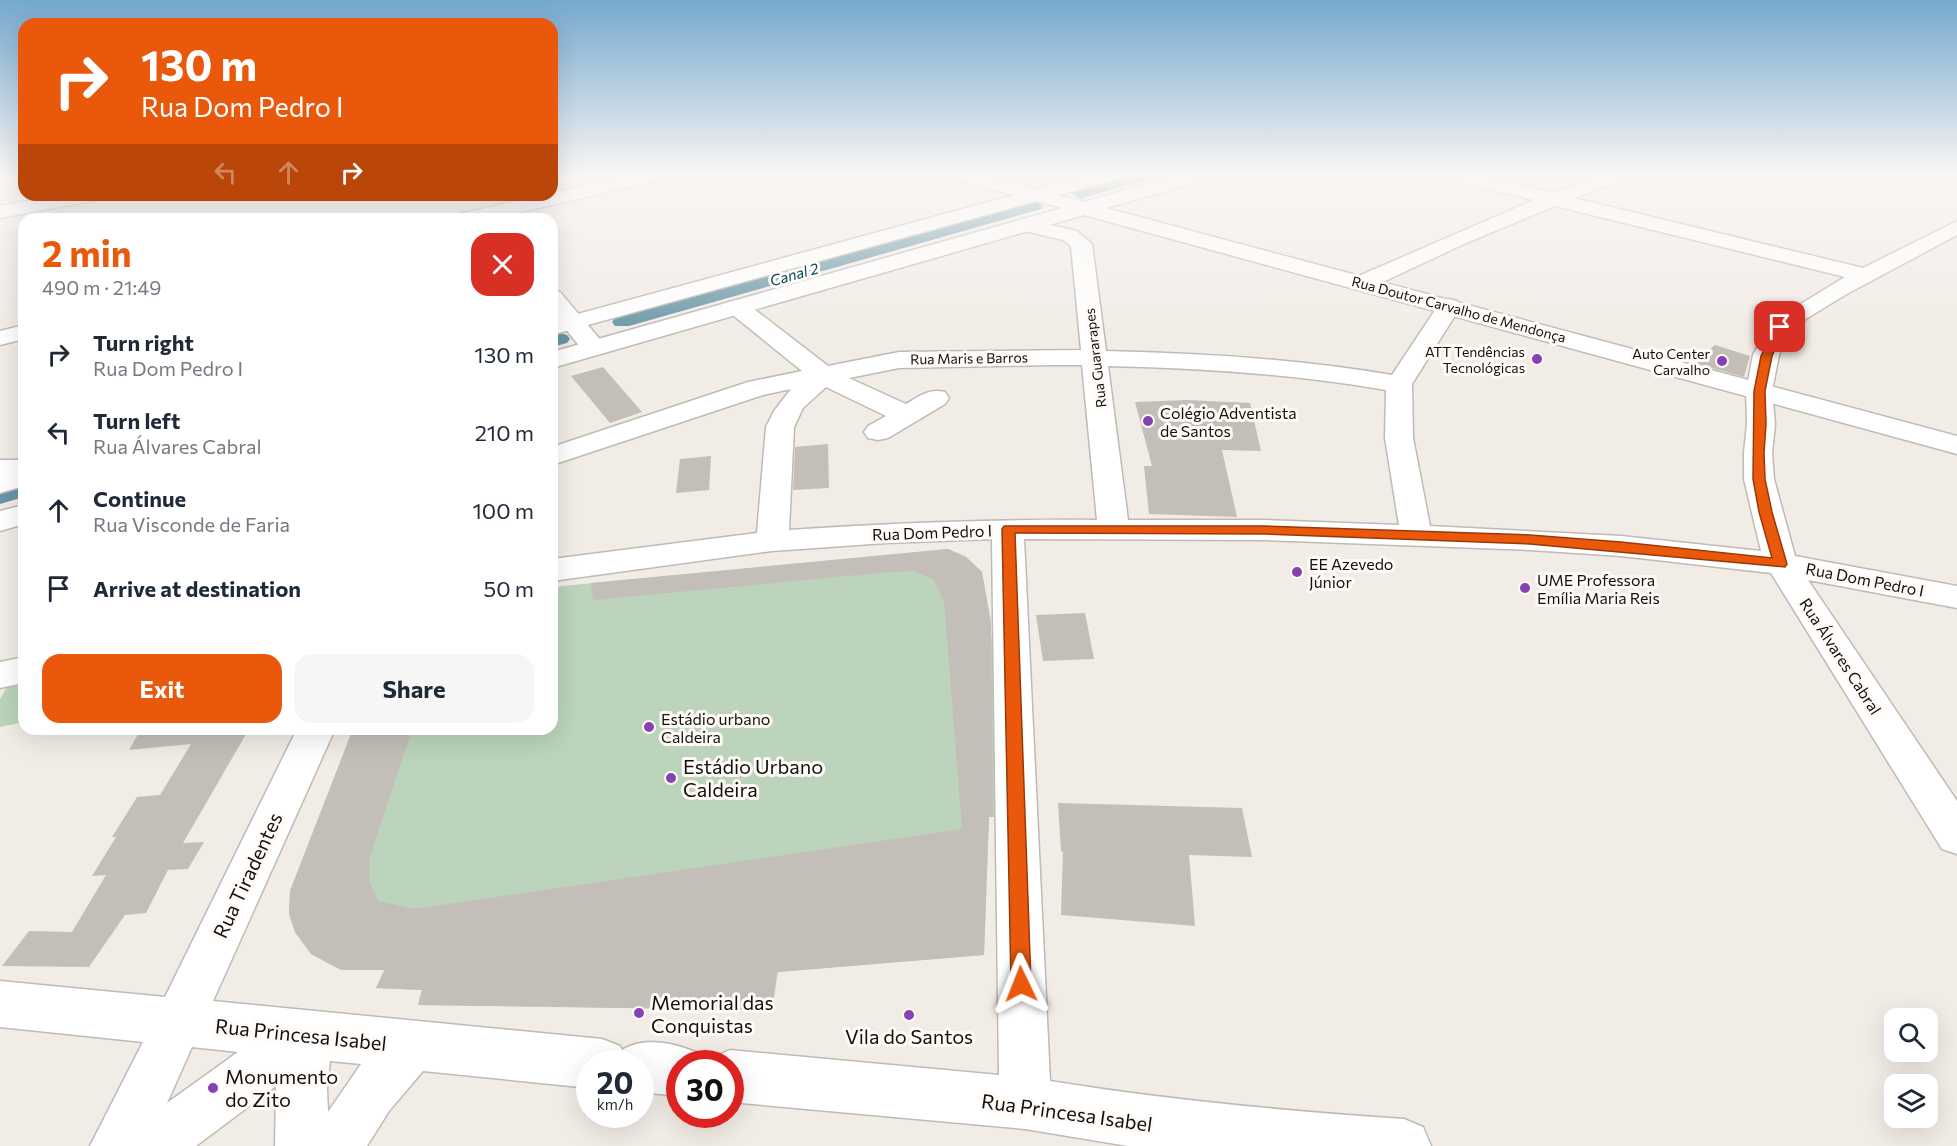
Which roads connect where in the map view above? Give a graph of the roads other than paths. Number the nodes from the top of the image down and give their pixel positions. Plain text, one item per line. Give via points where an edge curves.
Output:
1 (918, 228) edge
2 (1019, 228) edge
3 (1040, 228) edge
4 (1158, 228) edge
5 (1485, 228) edge
6 (1677, 228) edge
7 (1954, 228) edge
8 (1866, 275) junction
9 (1362, 283) junction
10 (1449, 306) junction
11 (737, 307) junction
12 (563, 325) edge
13 (18, 334) edge
14 (0, 338) edge
15 (594, 348) junction
16 (558, 358) edge
17 (1096, 358) junction
18 (824, 376) junction
19 (1399, 384) junction
20 (1759, 391) junction
21 (936, 398) dead end
22 (907, 415) junction
23 (878, 432) dead end
24 (1957, 445) edge
25 (558, 454) edge
26 (0, 469) edge
27 (18, 469) edge
28 (18, 479) edge
29 (0, 484) edge
30 (18, 516) edge
31 (0, 521) edge
32 (1008, 529) junction
33 (1114, 529) junction
34 (1416, 535) junction
35 (772, 541) junction
36 (1781, 564) junction
37 (558, 569) edge
38 (1957, 597) edge
39 (18, 671) edge
40 (0, 675) edge
41 (313, 735) edge
42 (1957, 836) edge
43 (0, 1004) edge
44 (178, 1022) junction
45 (304, 1035) junction
46 (413, 1046) junction
47 (576, 1062) edge
48 (744, 1077) edge
49 (1025, 1103) junction
50 (1156, 1135) edge
51 (1264, 1141) edge
52 (117, 1146) edge
53 (146, 1146) edge
54 (302, 1146) edge
55 (338, 1146) edge
56 (1404, 1146) edge

1 - 12 street
2 - 11 street
3 - 17 street, Rua Guararapes via 1070,235 1081,244
4 - 9 street, Rua Doutor Carvalho de Mendonça
5 - 9 street
6 - 8 street
7 - 8 street, Rua Álvares Cabral
8 - 20 street, Rua Álvares Cabral via 1780,327 1766,356
9 - 10 street, Rua Doutor Carvalho de Mendonça
10 - 19 street
10 - 20 street, Rua Doutor Carvalho de Mendonça
11 - 15 street
11 - 18 street
12 - 15 street
13 - 14 street
15 - 16 street
17 - 18 street, Rua Maris e Barros via 926,358
17 - 19 street, Rua Maris e Barros via 1196,360
17 - 33 street, Rua Guararapes
18 - 22 street
18 - 25 street, Rua Maris e Barros via 757,388
18 - 35 street via 795,397 785,411 780,427
19 - 34 street via 1399,438
20 - 24 street, Rua Doutor Carvalho de Mendonça
20 - 36 street, Rua Álvares Cabral via 1759,479
21 - 22 street
22 - 23 street
26 - 27 street
28 - 29 street
30 - 31 street
32 - 33 street, Rua Dom Pedro I
32 - 35 street, Rua Dom Pedro I
32 - 49 street
33 - 34 street, Rua Dom Pedro I
34 - 36 street, Rua Dom Pedro I via 1621,546
35 - 37 street, Rua Dom Pedro I
36 - 38 street, Rua Dom Pedro I
36 - 42 street, Rua Álvares Cabral
39 - 40 street
41 - 44 street, Rua Tiradentes
43 - 44 street, Rua Princesa Isabel
44 - 45 street, Rua Princesa Isabel
44 - 52 street, Rua Tiradentes
45 - 46 street, Rua Princesa Isabel
45 - 53 street via 227,1095
45 - 54 street
46 - 47 street, Rua Princesa Isabel
46 - 55 street via 371,1090
48 - 49 street, Rua Princesa Isabel
49 - 50 street, Rua Princesa Isabel
50 - 51 street, Rua Princesa Isabel
51 - 56 street, Rua Princesa Isabel

